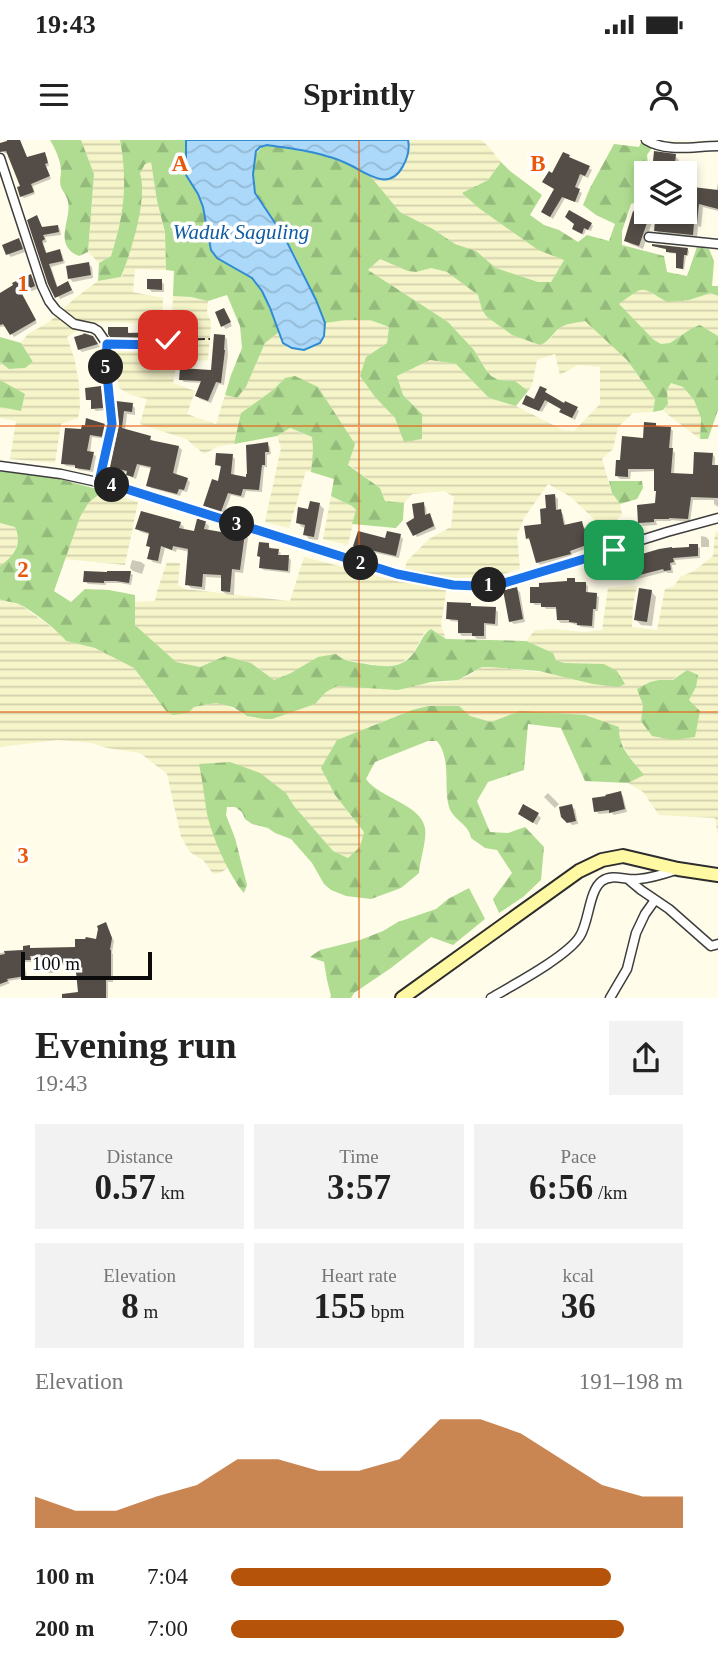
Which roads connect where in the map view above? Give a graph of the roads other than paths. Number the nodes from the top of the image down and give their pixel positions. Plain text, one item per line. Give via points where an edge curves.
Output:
1 (646, 140) edge
2 (718, 146) edge
3 (0, 158) edge
4 (649, 237) dead end
5 (718, 244) edge
6 (0, 466) edge
7 (99, 482) junction
8 (718, 518) edge
9 (678, 869) junction
10 (718, 876) edge
11 (629, 880) junction
12 (655, 900) junction
13 (718, 944) edge
14 (402, 998) edge
15 (491, 998) edge
16 (610, 998) edge

1 - 2 street via 678,148
3 - 7 street via 49,301 74,324 98,331 107,344 112,424
4 - 5 street
6 - 7 street
7 - 8 street via 397,574 453,585 501,584
9 - 10 main road
9 - 11 street
9 - 14 main road via 623,856 592,863
11 - 12 street
11 - 15 street via 602,880 574,943
12 - 13 street via 711,946
12 - 16 street

